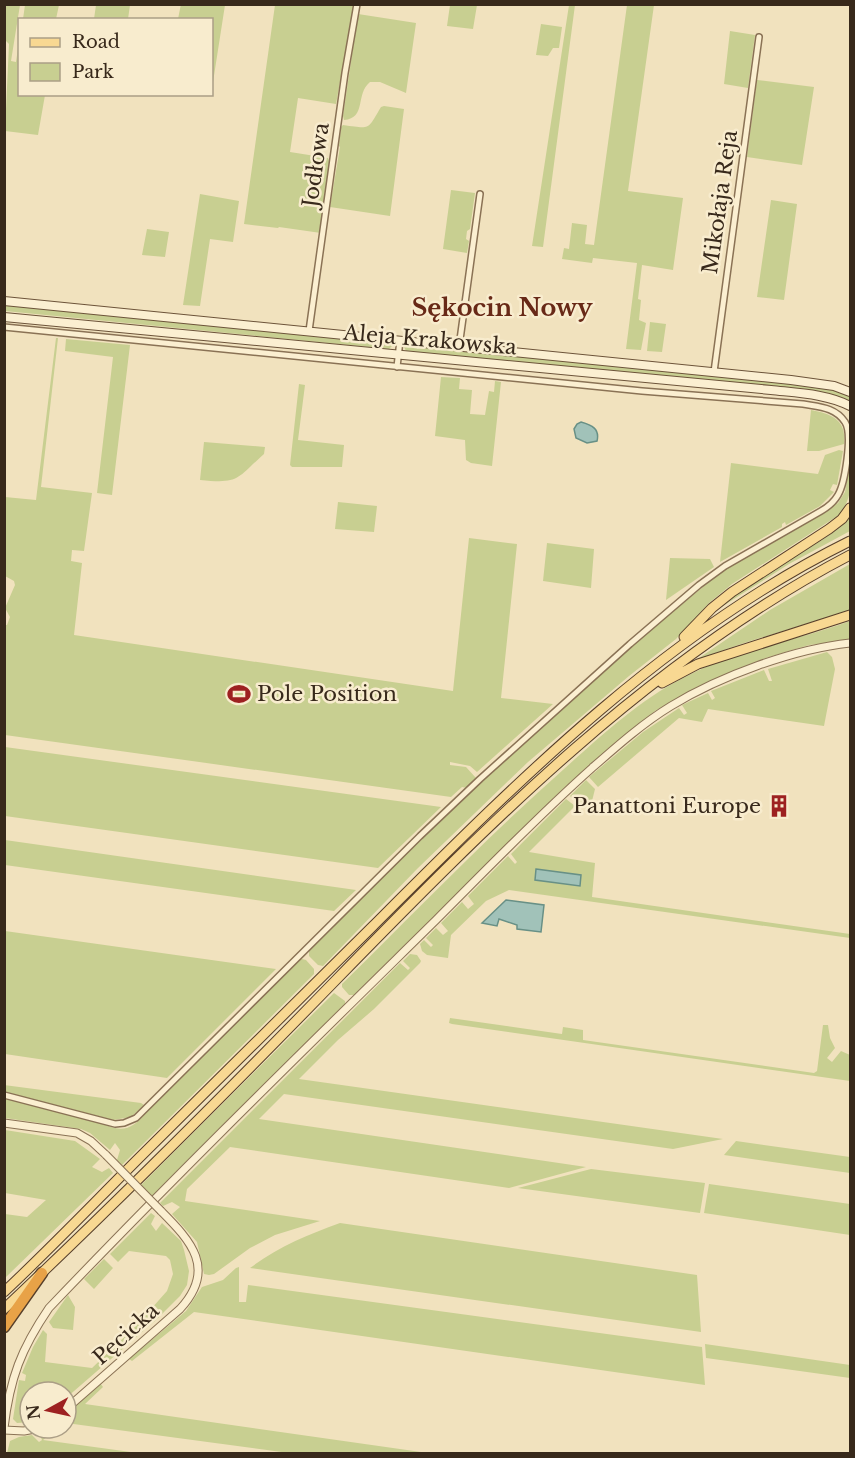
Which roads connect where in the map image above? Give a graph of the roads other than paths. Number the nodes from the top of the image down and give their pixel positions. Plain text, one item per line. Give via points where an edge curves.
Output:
1 (357, 4) edge
2 (759, 37) dead end
3 (480, 194) dead end
4 (4, 301) edge
5 (4, 317) edge
6 (4, 327) edge
7 (309, 331) junction
8 (400, 340) junction
9 (459, 346) junction
10 (399, 355) junction
11 (398, 367) junction
12 (714, 372) junction
13 (850, 392) edge
14 (850, 406) edge
15 (850, 508) edge
16 (850, 541) edge
17 (850, 555) edge
18 (850, 615) edge
19 (850, 643) edge
20 (666, 656) junction
21 (637, 698) junction
22 (4, 1095) edge
23 (4, 1123) edge
24 (33, 1265) junction
25 (42, 1274) junction
26 (4, 1286) edge
27 (4, 1292) edge
28 (4, 1309) edge
29 (4, 1327) edge
30 (78, 1398) edge
31 (4, 1429) edge

1 - 7 street, Jodłowa
2 - 12 street, Mikołaja Reja
3 - 9 street
4 - 7 main road, Aleja Krakowska
5 - 10 main road, Aleja Krakowska
6 - 11 street
7 - 8 main road, Aleja Krakowska
8 - 9 main road, Aleja Krakowska
8 - 10 street
9 - 12 main road, Aleja Krakowska
10 - 11 street
10 - 14 main road, Aleja Krakowska via 771,390 824,397
11 - 22 street via 825,408 839,416 848,430 841,488 827,507 725,566 630,644 420,836 136,1118 115,1124
12 - 13 main road, Aleja Krakowska via 826,384
15 - 20 main road via 829,529 732,592
16 - 20 main road via 759,592
17 - 21 main road via 733,625
18 - 21 main road via 698,664
19 - 31 street via 791,655 690,695 619,744 569,789 50,1308 19,1360
20 - 24 main road via 590,717 491,808
21 - 25 main road via 502,815
23 - 30 street, Pęcicka, bridge via 77,1133 91,1141 192,1245 197,1262 191,1294 180,1309
24 - 26 main road
24 - 27 main road
25 - 28 main road
25 - 29 highway

